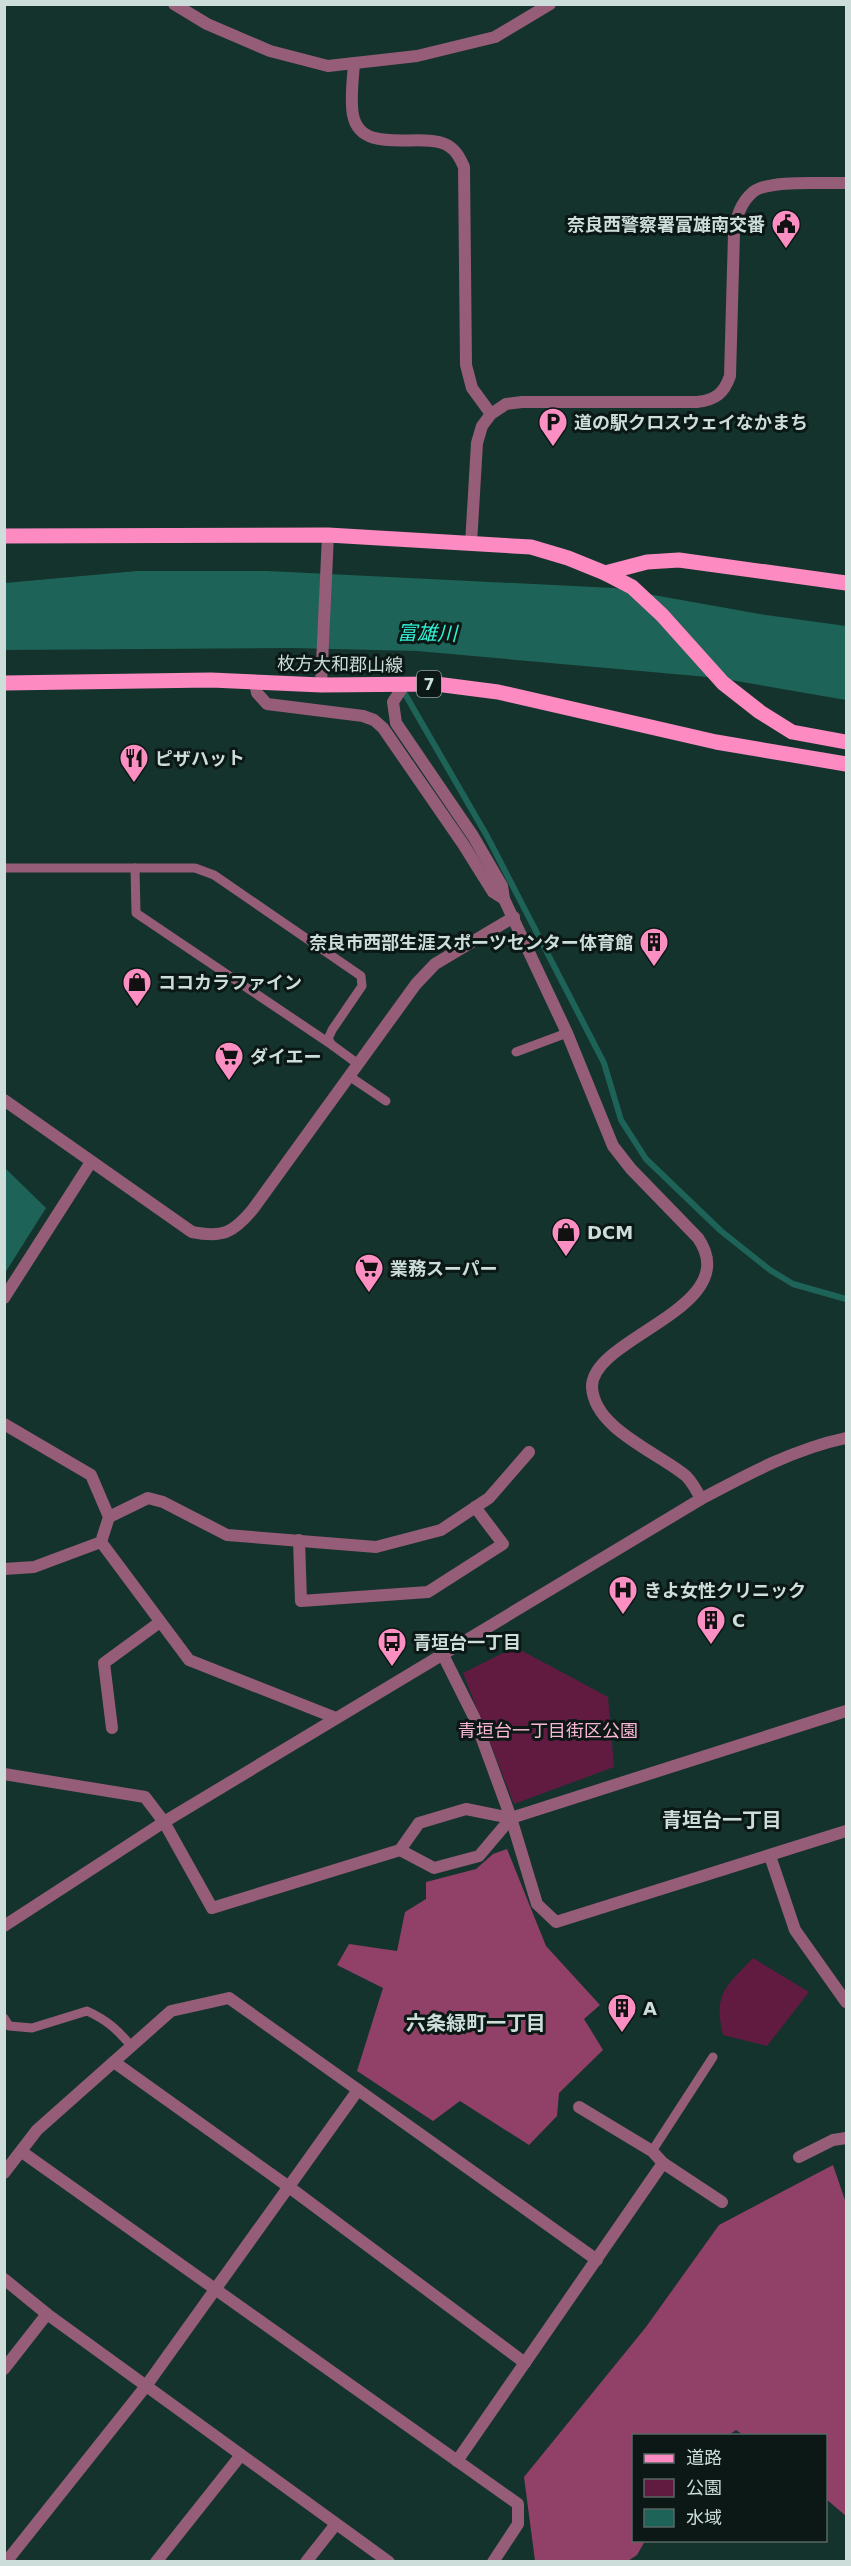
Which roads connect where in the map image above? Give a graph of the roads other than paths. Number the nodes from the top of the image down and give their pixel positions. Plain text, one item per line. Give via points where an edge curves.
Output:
1 (174, 4) edge
2 (550, 4) edge
3 (354, 63) junction
4 (846, 183) edge
5 (491, 414) junction
6 (4, 536) edge
7 (328, 542) junction
8 (471, 544) junction
9 (611, 576) junction
10 (846, 583) edge
11 (255, 682) junction
12 (4, 683) edge
13 (321, 685) junction
14 (404, 685) junction
15 (846, 742) edge
16 (846, 764) edge
17 (4, 868) edge
18 (135, 868) junction
19 (504, 899) junction
20 (514, 917) junction
21 (567, 1033) junction
22 (332, 1045) junction
23 (516, 1052) dead end
24 (358, 1064) junction
25 (349, 1076) junction
26 (4, 1100) edge
27 (386, 1101) dead end
28 (92, 1162) junction
29 (4, 1298) edge
30 (4, 1424) edge
31 (846, 1438) edge
32 (529, 1452) dead end
33 (701, 1499) junction
34 (475, 1507) junction
35 (109, 1517) junction
36 (299, 1540) junction
37 (101, 1542) junction
38 (4, 1569) edge
39 (160, 1622) junction
40 (442, 1653) junction
41 (846, 1712) edge
42 (336, 1718) junction
43 (112, 1728) dead end
44 (4, 1774) edge
45 (511, 1818) junction
46 (164, 1822) junction
47 (846, 1831) edge
48 (400, 1850) junction
49 (770, 1856) junction
50 (4, 1926) edge
51 (842, 1988) edge
52 (846, 2002) edge
53 (4, 2018) edge
54 (131, 2046) junction
55 (713, 2057) dead end
56 (114, 2062) junction
57 (358, 2090) junction
58 (579, 2107) dead end
59 (846, 2138) edge
60 (652, 2151) junction
61 (22, 2152) junction
62 (799, 2157) dead end
63 (663, 2163) junction
64 (4, 2173) edge
65 (289, 2187) junction
66 (722, 2202) dead end
67 (597, 2260) junction
68 (4, 2279) edge
69 (216, 2288) junction
70 (47, 2314) junction
71 (525, 2362) junction
72 (4, 2369) edge
73 (146, 2386) junction
74 (241, 2455) junction
75 (457, 2460) junction
76 (336, 2524) junction
77 (6, 2562) edge
78 (156, 2562) edge
79 (306, 2562) edge
80 (389, 2562) edge
81 (493, 2562) edge

1 - 3 street via 207,24 270,51 328,66
2 - 3 street via 495,37 417,56
3 - 5 street via 352,114 356,125 379,140 446,144 457,152 464,167 466,365 472,388
4 - 5 street via 776,185 755,190 743,204 734,234 730,376 718,396 698,402 522,402 506,404
5 - 8 street via 477,443
6 - 7 main road
7 - 8 main road
7 - 13 street
8 - 9 main road via 531,547
9 - 10 main road via 647,562 679,560
9 - 15 main road via 632,587 723,683 760,712 792,732
11 - 12 main road, 枚方大和郡山線 / 7
11 - 13 main road, 枚方大和郡山線 / 7
11 - 19 street via 257,693 267,704 374,720 464,844 493,892
13 - 14 main road, 枚方大和郡山線 / 7
14 - 16 main road, 枚方大和郡山線 / 7 via 436,684 498,692 716,742
14 - 19 street via 393,702 396,723 473,836 502,886
17 - 18 lane
18 - 22 lane via 136,913
18 - 22 lane via 205,870 361,976 362,986 329,1035
19 - 20 street
20 - 21 street
20 - 24 street via 435,964
21 - 23 lane
21 - 33 street via 613,1146 698,1238 708,1260 700,1288 599,1369 592,1385 595,1401 628,1437 686,1477
22 - 24 lane
24 - 25 street
25 - 27 lane
25 - 28 street via 242,1223 224,1235 192,1232
26 - 28 street
28 - 29 street
30 - 35 street via 91,1475
31 - 33 street via 766,1465
32 - 34 street via 489,1498
33 - 40 street
34 - 36 street via 441,1530 376,1546
34 - 36 street via 503,1544 428,1592 302,1601
35 - 36 street via 148,1498 227,1535
35 - 37 street
37 - 38 street via 34,1567
37 - 39 street
39 - 42 street via 189,1660
39 - 43 street via 104,1664
40 - 42 street
40 - 45 street via 474,1717
41 - 45 street
42 - 46 street
44 - 46 street via 144,1797
45 - 48 street via 466,1809 419,1823
45 - 48 street via 479,1856 434,1868
45 - 49 street via 537,1904 556,1922
46 - 48 street via 212,1908
46 - 50 street
47 - 49 street
49 - 51 street via 795,1930
51 - 52 street
53 - 54 lane via 9,2026 32,2028 87,2011 118,2029
54 - 56 street
54 - 57 street via 171,2011 229,1998
55 - 60 lane
56 - 61 street via 37,2130
56 - 65 street
57 - 65 street
57 - 67 street
58 - 60 street
59 - 62 street via 833,2140
60 - 63 street
61 - 64 street
61 - 69 street
63 - 66 street
63 - 67 street
65 - 69 street
65 - 71 street
67 - 71 street
68 - 70 street
69 - 73 street
69 - 75 street
70 - 72 street
70 - 73 street
71 - 75 street
73 - 74 street
73 - 77 street
74 - 76 street
74 - 78 street
75 - 81 street via 518,2504 518,2524
76 - 79 street
76 - 80 street

